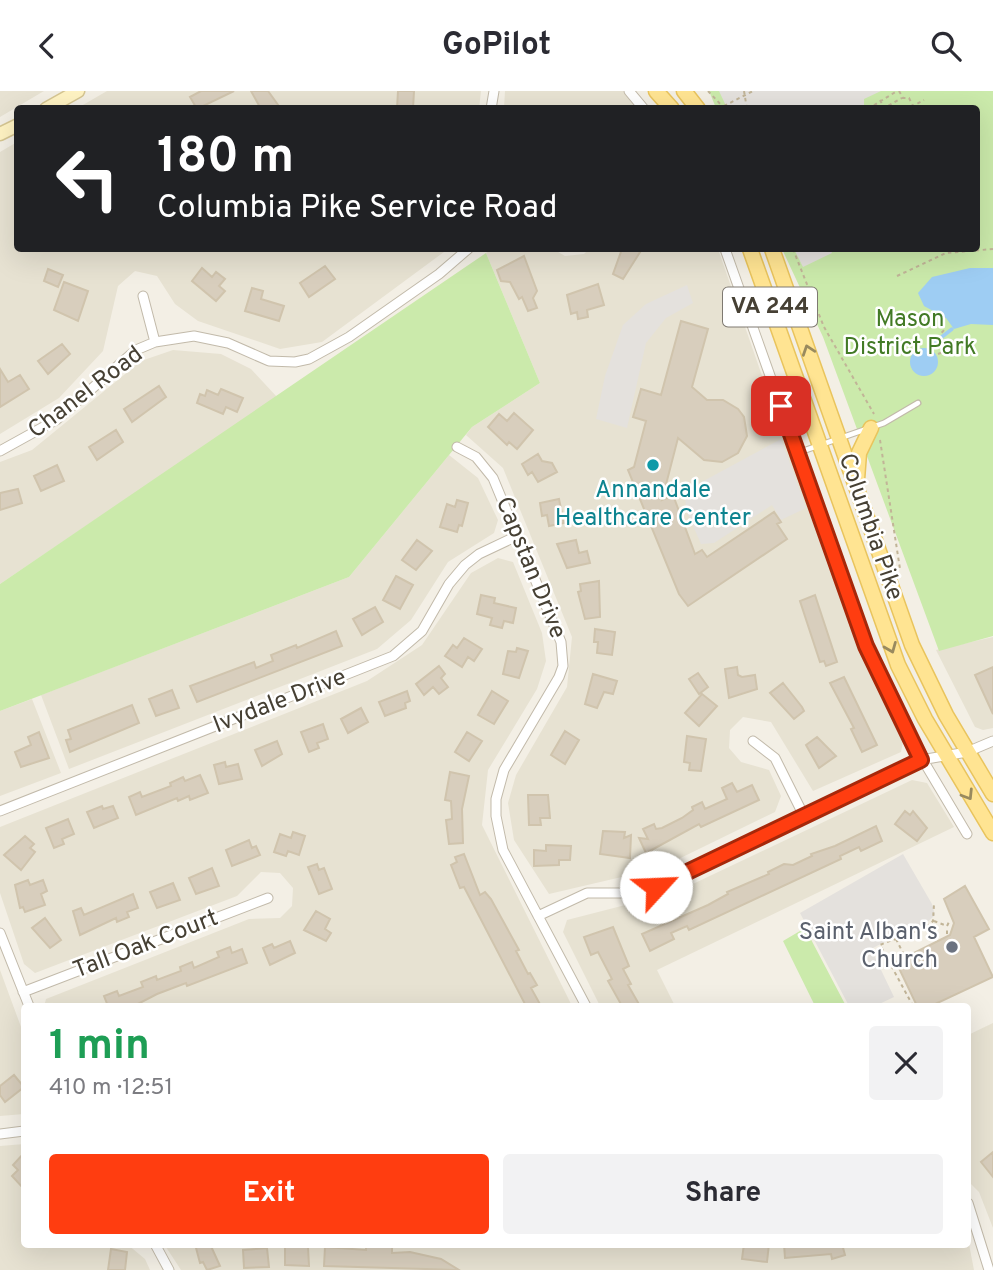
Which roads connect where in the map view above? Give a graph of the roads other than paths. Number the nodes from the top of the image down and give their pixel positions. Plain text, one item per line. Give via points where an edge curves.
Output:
1 (78, 91) edge
2 (629, 91) edge
3 (656, 91) edge
4 (684, 91) edge
5 (53, 105) edge
6 (641, 105) edge
7 (668, 105) edge
8 (695, 105) edge
9 (465, 252) edge
10 (726, 252) edge
11 (751, 252) edge
12 (773, 252) edge
13 (143, 296) dead end
14 (156, 342) junction
15 (918, 403) dead end
16 (875, 425) junction
17 (839, 438) junction
18 (818, 445) junction
19 (457, 447) dead end
20 (0, 451) edge
21 (797, 453) junction
22 (858, 495) junction
23 (517, 536) junction
24 (753, 741) dead end
25 (993, 741) edge
26 (967, 752) junction
27 (946, 755) junction
28 (921, 760) junction
29 (993, 794) edge
30 (0, 811) edge
31 (804, 817) junction
32 (993, 833) edge
33 (967, 834) dead end
34 (268, 898) dead end
35 (538, 916) junction
36 (0, 933) edge
37 (23, 992) junction
38 (28, 1003) edge
39 (584, 1003) edge
40 (21, 1131) edge
41 (0, 1134) edge
42 (971, 1213) edge
43 (157, 1248) edge
44 (169, 1270) edge
45 (989, 1270) edge

1 - 5 main road
2 - 6 street
3 - 7 main road
4 - 8 main road
9 - 14 street, Chanel Road via 349,337 309,359 270,361 202,337
10 - 21 street
11 - 18 main road, Columbia Pike / VA 244
17 -> 12 main road, Columbia Pike / VA 244
13 - 14 street
14 - 20 street, Chanel Road via 124,359 55,420
15 - 16 lane
16 - 17 lane
16 - 22 main road via 857,461
17 - 18 lane
17 - 22 main road, Columbia Pike / VA 244
18 - 21 lane
18 -> 27 main road, Columbia Pike / VA 244 via 898,665
19 - 23 street, Capstan Drive via 476,457 494,478
21 - 28 street via 866,646
22 - 26 main road, Columbia Pike / VA 244 via 912,645
23 - 30 street, Ivydale Drive via 465,565 422,631 393,656
23 - 35 street, Capstan Drive via 563,654 559,677 504,770 496,799 503,850
24 - 31 street via 775,758
25 - 26 street
26 - 27 street
26 - 29 main road, Columbia Pike / VA 244
27 - 28 street
27 -> 32 main road, Columbia Pike / VA 244
28 - 31 street
28 - 33 street
31 - 35 street via 650,890 587,893
34 - 37 street, Tall Oak Court
35 - 39 street, Capstan Drive
36 - 37 street
37 - 38 street
40 - 41 street
42 - 45 street
43 - 44 street

